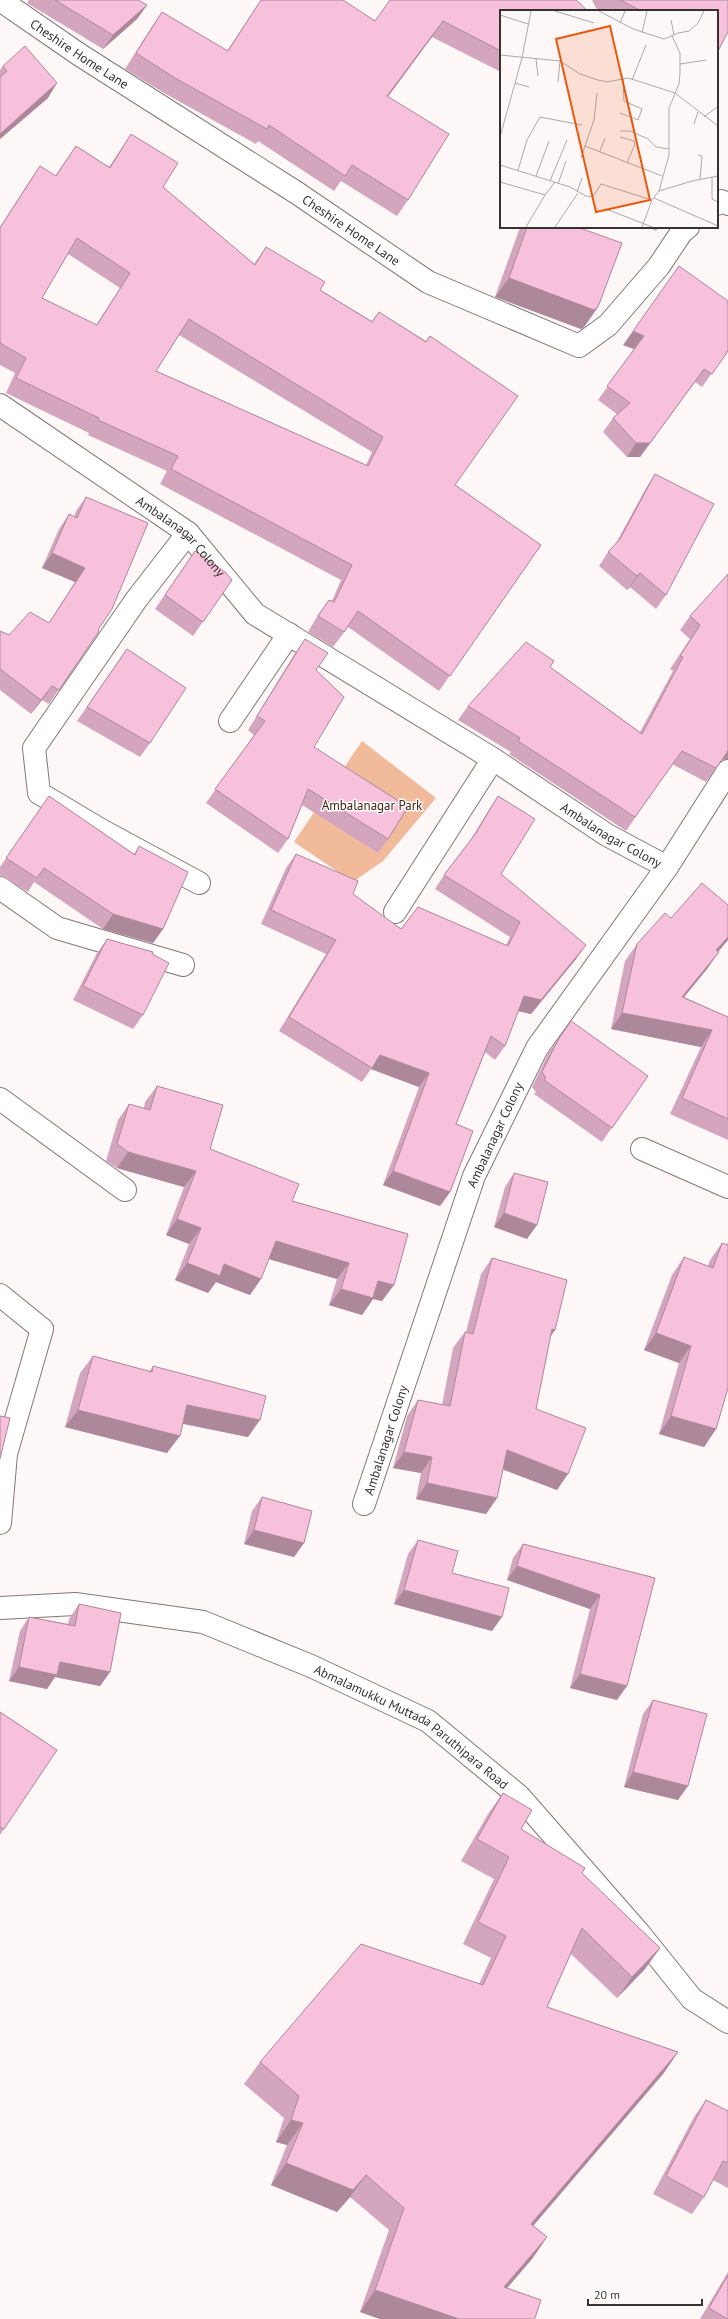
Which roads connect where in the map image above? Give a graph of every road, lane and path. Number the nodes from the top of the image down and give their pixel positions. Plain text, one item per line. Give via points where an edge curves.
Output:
1 (0, 0) edge
2 (718, 203) edge
3 (728, 204) edge
4 (687, 228) edge
5 (0, 405) edge
6 (188, 533) junction
7 (289, 634) junction
8 (230, 721) dead end
9 (493, 759) junction
10 (728, 771) edge
11 (667, 867) junction
12 (199, 883) dead end
13 (0, 888) edge
14 (395, 912) dead end
15 (183, 965) dead end
16 (0, 1099) edge
17 (642, 1149) dead end
18 (728, 1187) edge
19 (125, 1190) dead end
20 (0, 1295) edge
21 (364, 1504) dead end
22 (0, 1523) edge
23 (0, 1608) edge
24 (728, 2022) edge

1 - 4 street, Cheshire Home Lane via 80,55 297,192 428,282 579,346 608,325 659,266
2 - 3 street via 721,201
5 - 6 street, Ambalanagar Colony
6 - 7 street, Ambalanagar Colony via 255,614
6 - 12 street via 136,600 34,748 39,793
7 - 8 street
7 - 9 street, Ambalanagar Colony
9 - 11 street, Ambalanagar Colony via 606,835
9 - 14 street
10 - 11 street
11 - 21 street, Ambalanagar Colony via 538,1048 474,1176
13 - 15 street via 57,928
16 - 19 street
17 - 18 street
20 - 22 street via 42,1329 6,1454
23 - 24 street, Abmalamukku Muttada Paruthipara Road via 75,1604 203,1622 311,1666 428,1721 519,1796 639,1932 692,1999

